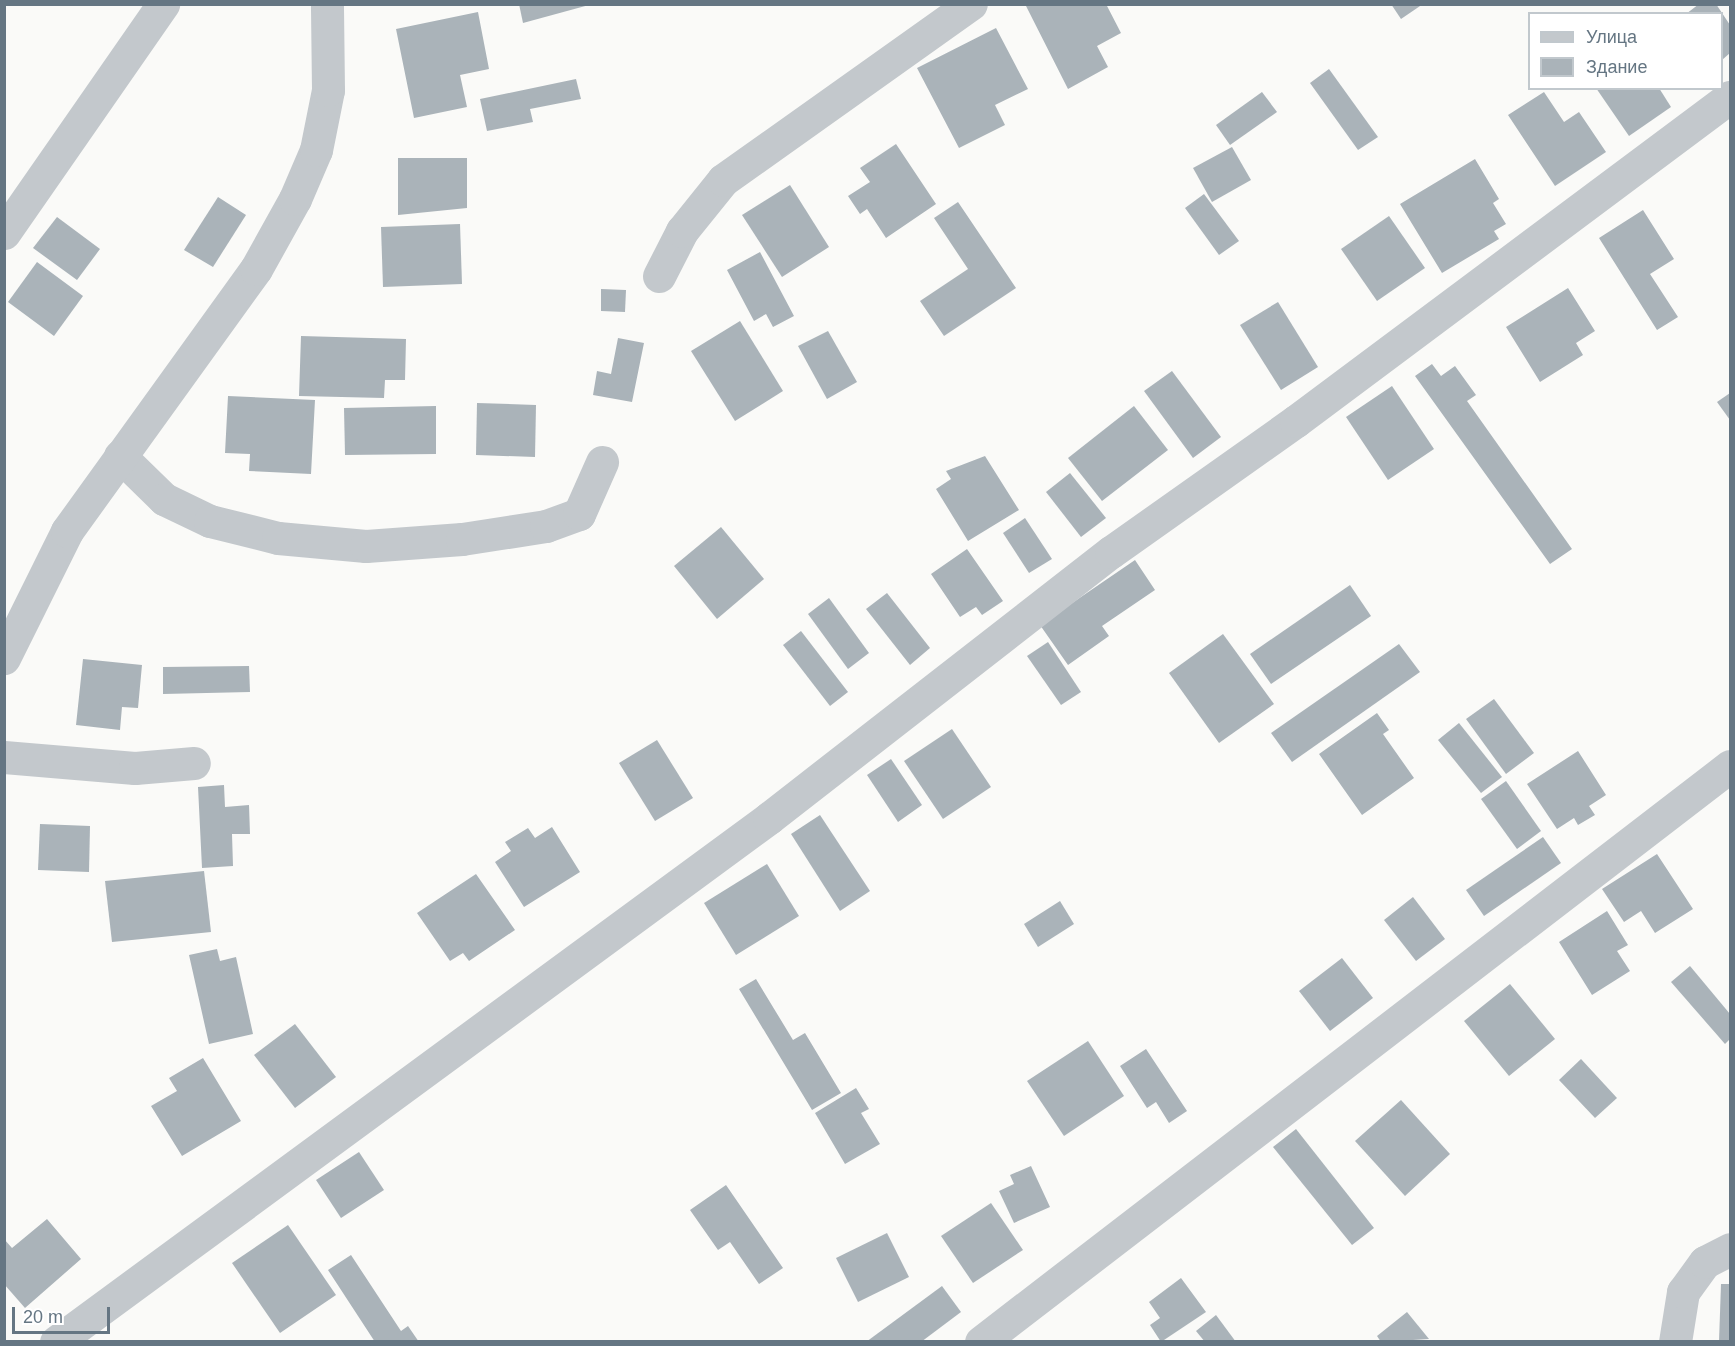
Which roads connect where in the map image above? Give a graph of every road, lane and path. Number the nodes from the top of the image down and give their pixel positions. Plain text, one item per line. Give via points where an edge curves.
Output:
1 (163, 4) edge
2 (327, 4) edge
3 (971, 4) edge
4 (1731, 97) edge
5 (4, 233) edge
6 (659, 276) dead end
7 (120, 456) junction
8 (602, 462) dead end
9 (4, 658) edge
10 (4, 757) edge
11 (194, 763) dead end
12 (1731, 766) edge
13 (1731, 1249) edge
14 (56, 1341) edge
15 (981, 1341) edge
16 (1675, 1341) edge

1 - 5 street
2 - 7 street via 328,90 316,150 295,199 256,268
3 - 6 street via 723,180 682,231
4 - 14 street via 1296,421 1110,552 769,818
7 - 8 street via 164,499 210,520 278,538 366,546 462,539 546,526 579,514
7 - 9 street via 67,531
10 - 11 street via 135,768
12 - 15 street
13 - 16 street via 1705,1262 1683,1292

